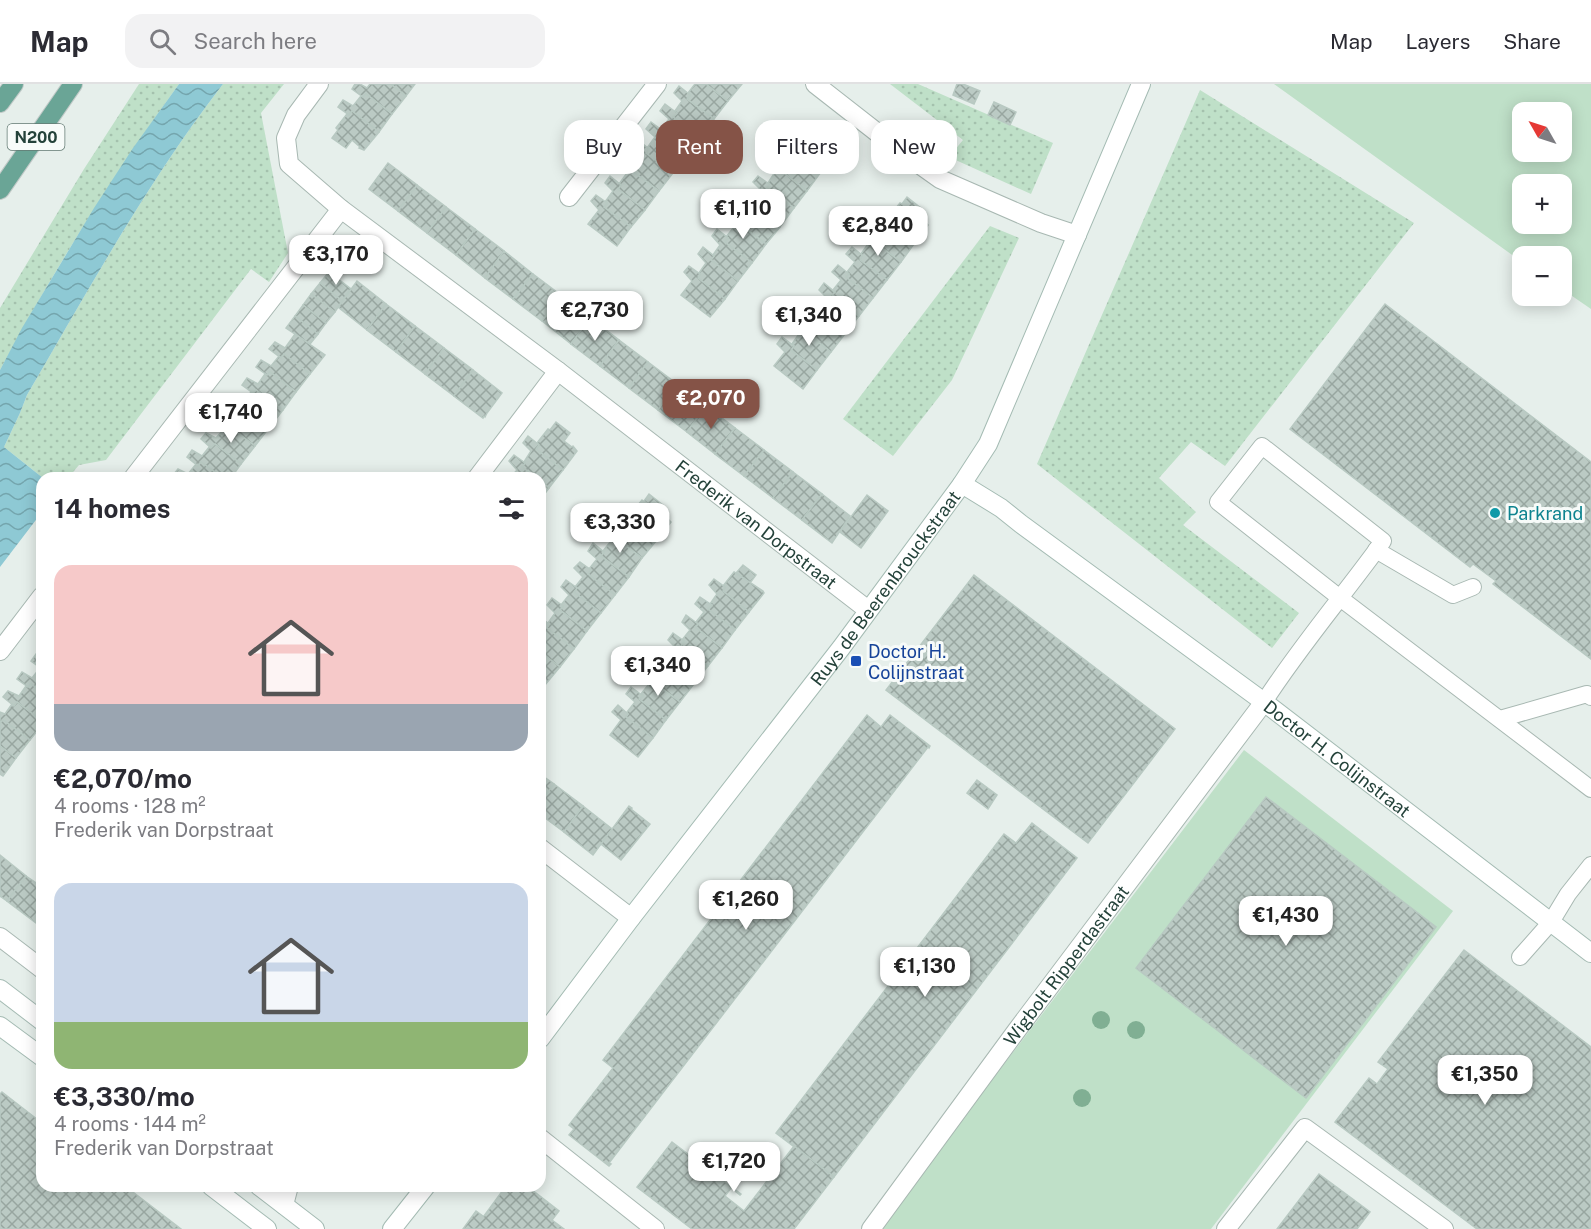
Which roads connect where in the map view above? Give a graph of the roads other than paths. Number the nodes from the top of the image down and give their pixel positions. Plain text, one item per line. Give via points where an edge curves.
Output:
1 (14, 84) edge
2 (73, 84) edge
3 (319, 84) edge
4 (657, 84) edge
5 (815, 84) edge
6 (1141, 84) edge
7 (0, 103) edge
8 (0, 190) edge
9 (569, 197) dead end
10 (341, 208) junction
11 (1077, 235) junction
12 (558, 371) junction
13 (138, 472) edge
14 (482, 472) edge
15 (962, 484) junction
16 (1376, 550) junction
17 (1473, 588) dead end
18 (1340, 598) junction
19 (36, 604) edge
20 (868, 610) junction
21 (0, 651) edge
22 (1591, 697) edge
23 (1264, 702) junction
24 (1500, 718) junction
25 (1591, 789) edge
26 (546, 853) edge
27 (1591, 865) edge
28 (631, 918) junction
29 (1551, 922) junction
30 (0, 937) edge
31 (1591, 953) edge
32 (1520, 957) dead end
33 (36, 964) edge
34 (0, 989) edge
35 (36, 1016) edge
36 (546, 1031) edge
37 (3, 1034) edge
38 (36, 1053) edge
39 (546, 1143) edge
40 (219, 1192) edge
41 (268, 1192) edge
42 (287, 1192) edge
43 (421, 1192) edge
44 (284, 1205) junction
45 (266, 1229) edge
46 (315, 1229) edge
47 (392, 1229) edge
48 (655, 1229) edge
49 (871, 1229) edge
50 (1226, 1229) edge
51 (1444, 1229) edge

1 - 7 main road, N200
2 - 8 main road, N200
3 - 10 street, Frederik van Dorpstraat via 296,115 286,138 289,164
4 - 9 street
5 - 11 street via 940,179
6 - 11 street, Ruys de Beerenbrouckstraat
10 - 12 street, Frederik van Dorpstraat
10 - 13 street
11 - 15 street, Ruys de Beerenbrouckstraat via 988,444
12 - 14 street
12 - 20 street, Frederik van Dorpstraat
15 - 20 street, Ruys de Beerenbrouckstraat
15 - 23 street, Doctor H. Colijnstraat
16 - 17 lane via 1453,596
16 - 18 lane
16 - 18 lane via 1383,541 1262,446 1218,502
18 - 23 lane
18 - 24 lane
19 - 21 street
20 - 28 street, Ruys de Beerenbrouckstraat
22 - 24 lane via 1587,694
23 - 29 street, Doctor H. Colijnstraat
23 - 49 street, Wigbolt Ripperdastraat
24 - 25 lane
26 - 28 street
27 - 29 lane
28 - 36 street, Ruys de Beerenbrouckstraat
29 - 31 street, Doctor H. Colijnstraat
29 - 32 lane
30 - 33 street
34 - 35 street
37 - 38 street
39 - 48 street
40 - 45 street
41 - 44 street
42 - 44 street
43 - 47 street
44 - 45 street
44 - 46 street
50 - 51 street via 1305,1128

